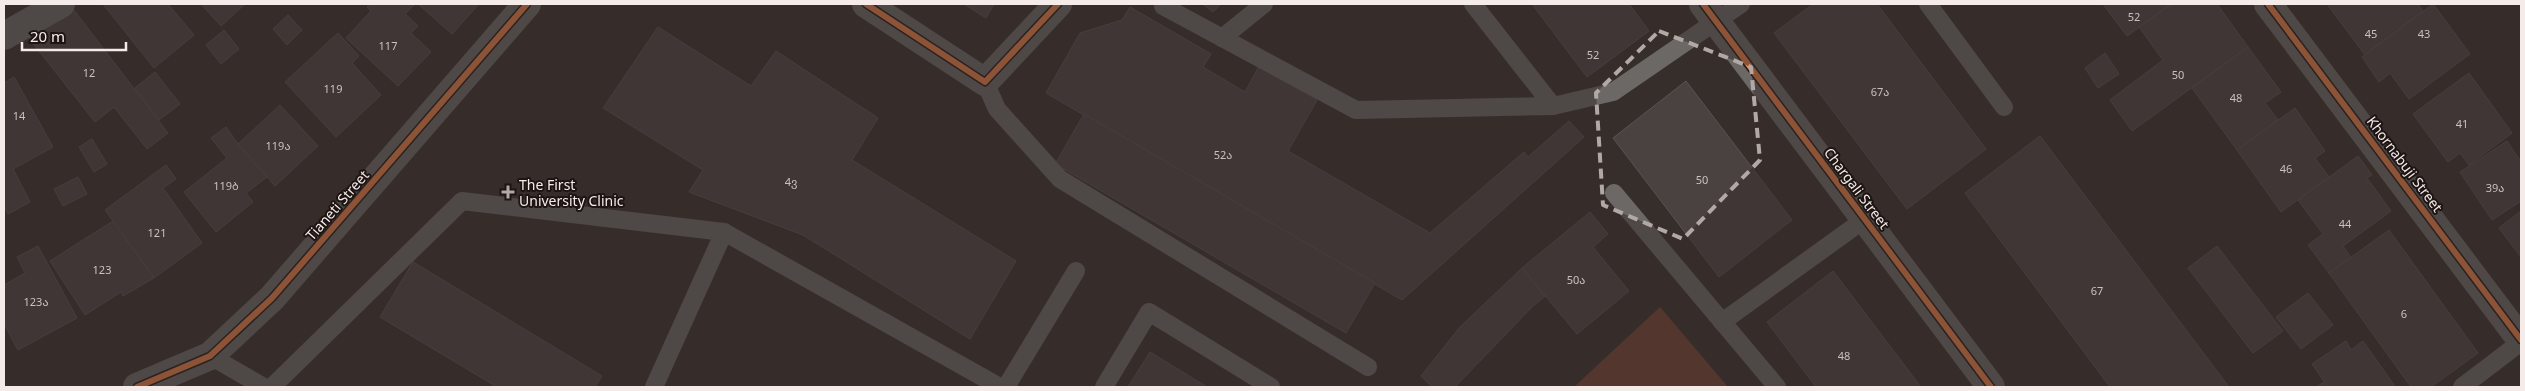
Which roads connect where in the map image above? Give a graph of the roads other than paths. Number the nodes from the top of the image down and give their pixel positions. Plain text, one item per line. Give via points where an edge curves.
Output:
1 (61, 4) edge
2 (527, 4) edge
3 (866, 4) edge
4 (1058, 4) edge
5 (1264, 4) edge
6 (1472, 4) edge
7 (1741, 4) edge
8 (1928, 4) edge
9 (2268, 4) edge
10 (1163, 6) dead end
11 (1709, 12) edge
12 (4, 36) edge
13 (1222, 38) junction
14 (985, 82) junction
15 (1554, 106) junction
16 (2004, 107) dead end
17 (1614, 192) dead end
18 (1865, 220) junction
19 (724, 232) junction
20 (1076, 271) dead end
21 (1722, 322) junction
22 (2521, 341) edge
23 (210, 356) junction
24 (1368, 367) dead end
25 (136, 387) edge
26 (264, 387) edge
27 (272, 387) edge
28 (654, 387) edge
29 (1000, 387) edge
30 (1006, 387) edge
31 (1104, 387) edge
32 (1271, 387) edge
33 (1777, 387) edge
34 (1991, 387) edge
35 (2462, 387) edge

1 - 12 street
2 - 23 street, Tianeti Street via 272,298
3 - 14 street
4 - 14 street
5 - 13 lane
6 - 15 lane
7 - 11 lane
8 - 16 lane
9 - 22 street, Khornabuji Street
10 - 13 lane
11 - 15 lane via 1613,92
11 - 18 street, Chargali Street
13 - 15 lane via 1356,110
14 - 24 lane via 997,109 1060,179
17 - 21 lane
18 - 21 lane
18 - 34 street, Chargali Street
19 - 27 lane via 462,201
19 - 28 lane
19 - 29 lane
20 - 30 lane
21 - 33 lane
22 - 35 lane
23 - 25 street, Tianeti Street
23 - 26 lane
31 - 32 lane via 1150,312

